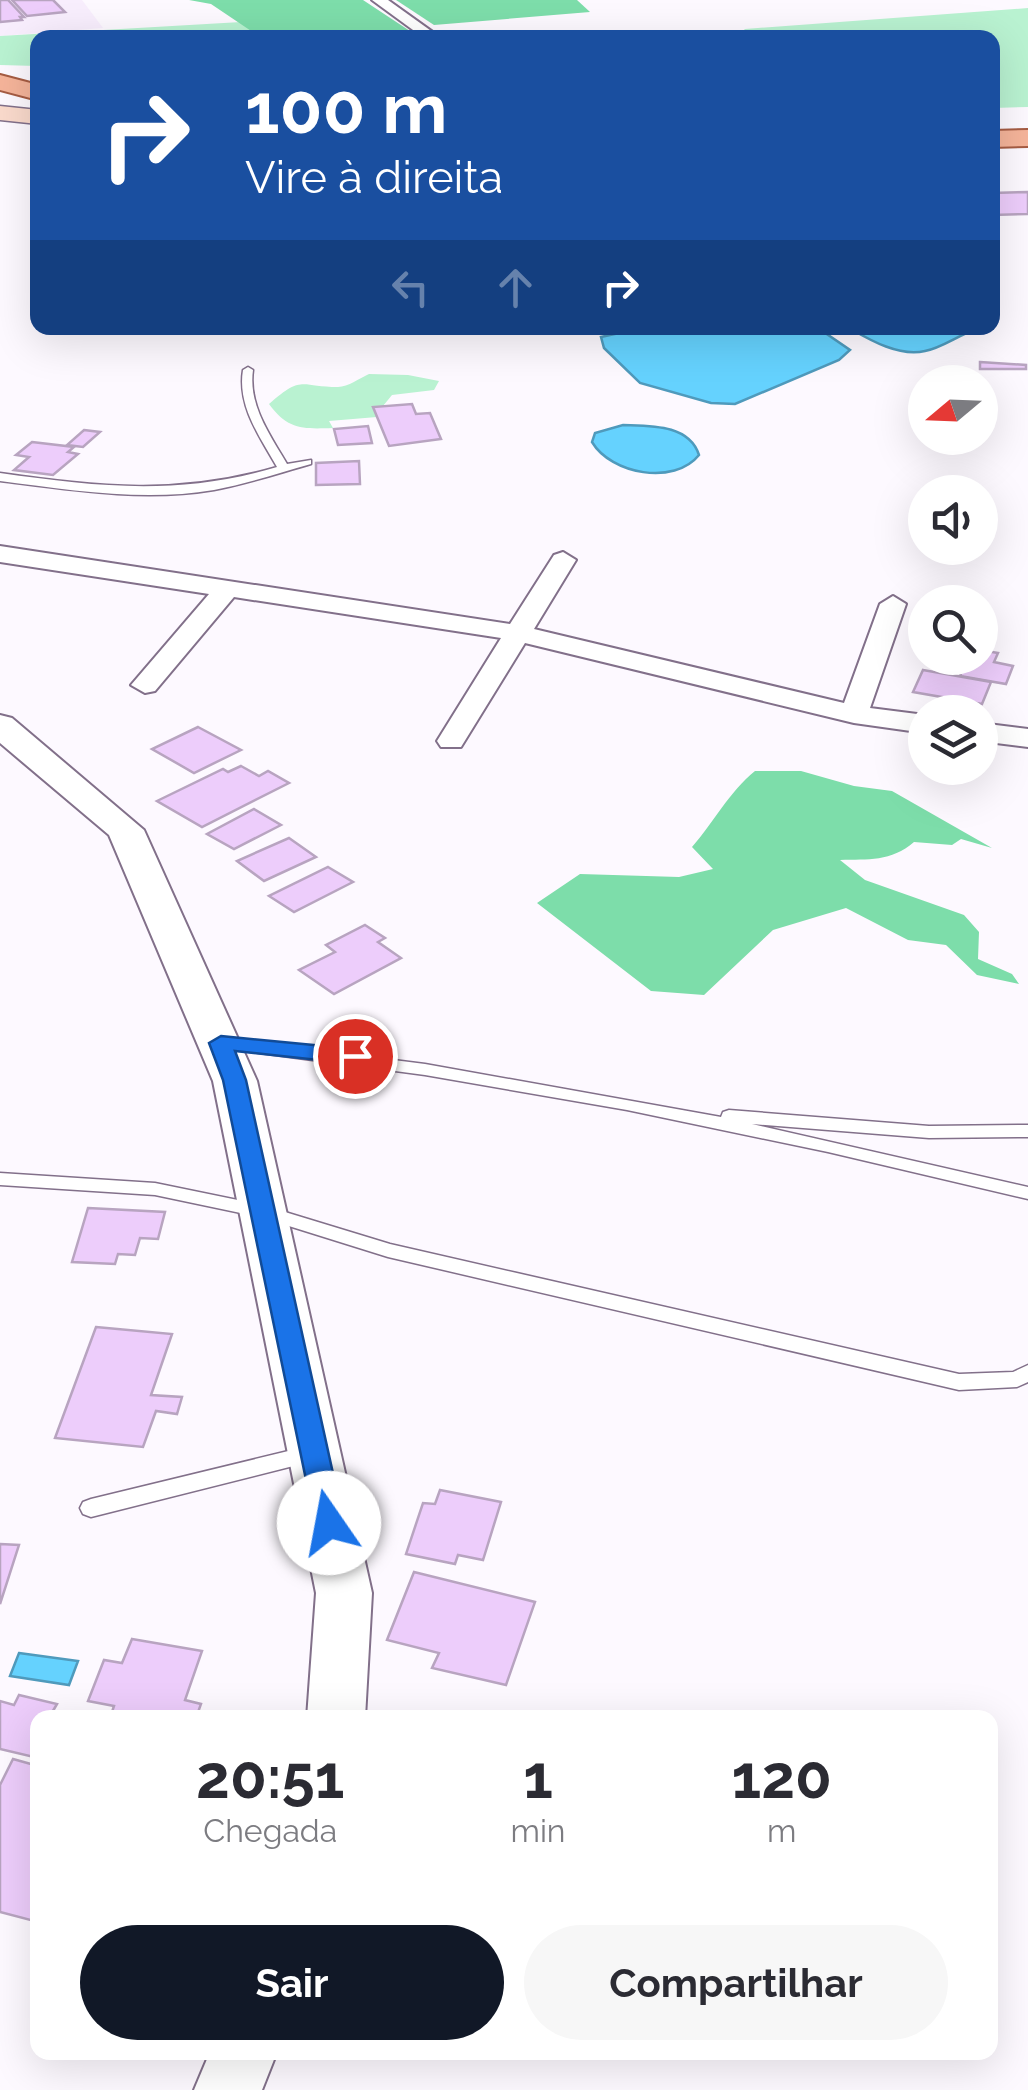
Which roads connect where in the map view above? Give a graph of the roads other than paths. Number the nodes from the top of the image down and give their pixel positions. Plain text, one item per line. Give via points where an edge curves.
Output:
1 (379, 0) edge
2 (422, 30) edge
3 (0, 82) edge
4 (0, 92) edge
5 (30, 102) edge
6 (30, 104) edge
7 (30, 108) edge
8 (0, 116) edge
9 (1028, 138) edge
10 (1000, 139) edge
11 (248, 370) dead end
12 (308, 462) dead end
13 (283, 468) junction
14 (0, 477) edge
15 (0, 554) edge
16 (562, 560) dead end
17 (229, 587) junction
18 (893, 604) dead end
19 (518, 633) junction
20 (145, 685) dead end
21 (854, 714) junction
22 (908, 722) edge
23 (0, 725) edge
24 (998, 734) edge
25 (1028, 738) edge
26 (451, 741) dead end
27 (221, 1043) junction
28 (665, 1112) junction
29 (1028, 1131) edge
30 (0, 1180) edge
31 (1028, 1194) edge
32 (262, 1211) junction
33 (1028, 1373) edge
34 (314, 1453) junction
35 (91, 1508) dead end
36 (337, 1710) edge
37 (241, 2060) edge
38 (228, 2090) edge

1 - 2 street
3 - 5 main road
4 - 6 main road
7 - 8 main road
9 - 10 main road
11 - 13 lane via 252,408
12 - 13 lane
13 - 14 lane via 205,488 147,492
15 - 17 street
16 - 19 street
17 - 19 street
17 - 20 street
18 - 21 street
19 - 21 street
19 - 26 street
21 - 22 street
23 - 27 street via 125,830
24 - 25 street
27 - 28 lane via 355,1056
27 - 32 street
28 - 29 lane via 930,1132
28 - 31 lane
30 - 32 lane via 155,1189
32 - 33 lane via 388,1250 940,1378 1017,1379
32 - 34 street
34 - 35 lane
34 - 36 street via 344,1593
37 - 38 street

